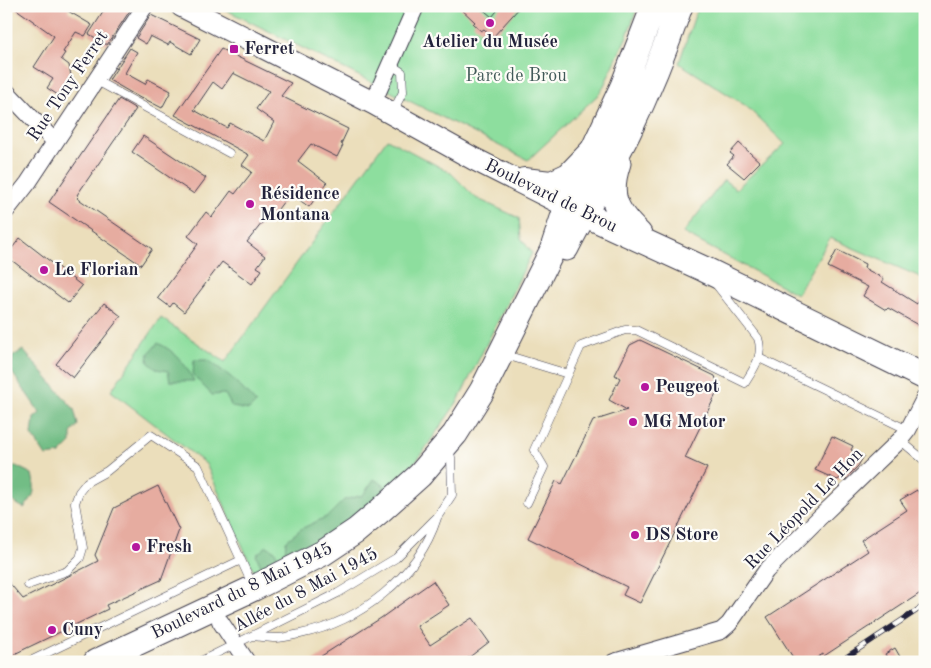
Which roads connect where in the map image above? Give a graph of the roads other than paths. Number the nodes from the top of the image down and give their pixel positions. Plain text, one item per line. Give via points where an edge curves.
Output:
1 (145, 6) edge
2 (182, 6) edge
3 (416, 6) edge
4 (654, 6) edge
5 (680, 6) edge
6 (391, 65) junction
7 (97, 81) junction
8 (6, 91) edge
9 (382, 108) junction
10 (627, 135) junction
11 (55, 142) junction
12 (595, 145) junction
13 (229, 153) dead end
14 (509, 178) junction
15 (576, 209) junction
16 (6, 212) edge
17 (648, 242) junction
18 (704, 269) junction
19 (509, 356) junction
20 (759, 358) junction
21 (922, 373) edge
22 (568, 374) junction
23 (925, 397) edge
24 (904, 435) junction
25 (451, 457) junction
26 (925, 461) edge
27 (527, 503) dead end
28 (438, 516) junction
29 (242, 560) junction
30 (28, 584) dead end
31 (254, 588) junction
32 (220, 621) junction
33 (252, 636) junction
34 (236, 645) junction
35 (634, 659) edge
36 (28, 662) edge
37 (96, 662) edge
38 (135, 662) edge
39 (199, 662) edge
40 (247, 662) edge
41 (614, 662) edge

1 - 7 street, Rue Tony Ferret
2 - 9 main road, Boulevard de Brou
3 - 6 street
4 - 12 main road via 623,86
5 - 10 main road via 666,49
6 - 9 street
6 - 9 lane via 402,72 403,92
7 - 11 street, Rue Tony Ferret
7 - 13 lane
8 - 11 street
9 - 14 main road, Boulevard de Brou
10 - 15 main road
10 - 17 main road via 615,173 613,194 618,210
11 - 16 street, Rue Tony Ferret
12 - 14 main road via 568,174 551,182
12 - 15 main road
14 - 15 main road, Boulevard de Brou
15 - 17 main road, Boulevard de Brou
15 - 19 main road, Boulevard du 8 Mai 1945
15 - 31 main road, Boulevard du 8 Mai 1945 via 482,391 455,434 420,475 356,531 322,553
17 - 18 main road, Boulevard de Brou
18 - 20 lane via 758,338 761,347
18 - 21 main road, Boulevard de Brou
19 - 22 lane
19 - 25 main road, Boulevard du 8 Mai 1945 via 468,433
20 - 22 lane via 745,383 636,330 624,330 581,346
20 - 24 lane
22 - 27 lane via 534,450 544,467
23 - 24 street, Rue Léopold Le Hon
24 - 26 lane
24 - 35 street, Rue Léopold Le Hon via 766,571 729,624 721,630
25 - 28 lane, Allée du 8 Mai 1945 via 452,495
25 - 32 main road, Boulevard du 8 Mai 1945 via 399,517 345,558
28 - 33 lane, Allée du 8 Mai 1945 via 396,558 338,593
28 - 33 lane via 432,536 407,570 384,594 359,611 318,630 279,638
29 - 30 lane via 198,466 151,435 107,471 87,482 79,492 75,503 83,548 80,558 67,571
29 - 31 lane
29 - 36 lane
31 - 37 main road, Boulevard du 8 Mai 1945
32 - 34 street
32 - 38 main road, Boulevard du 8 Mai 1945
33 - 34 lane, Allée du 8 Mai 1945
34 - 39 lane, Allée du 8 Mai 1945
34 - 40 street
35 - 41 street, Rue Léopold Le Hon

